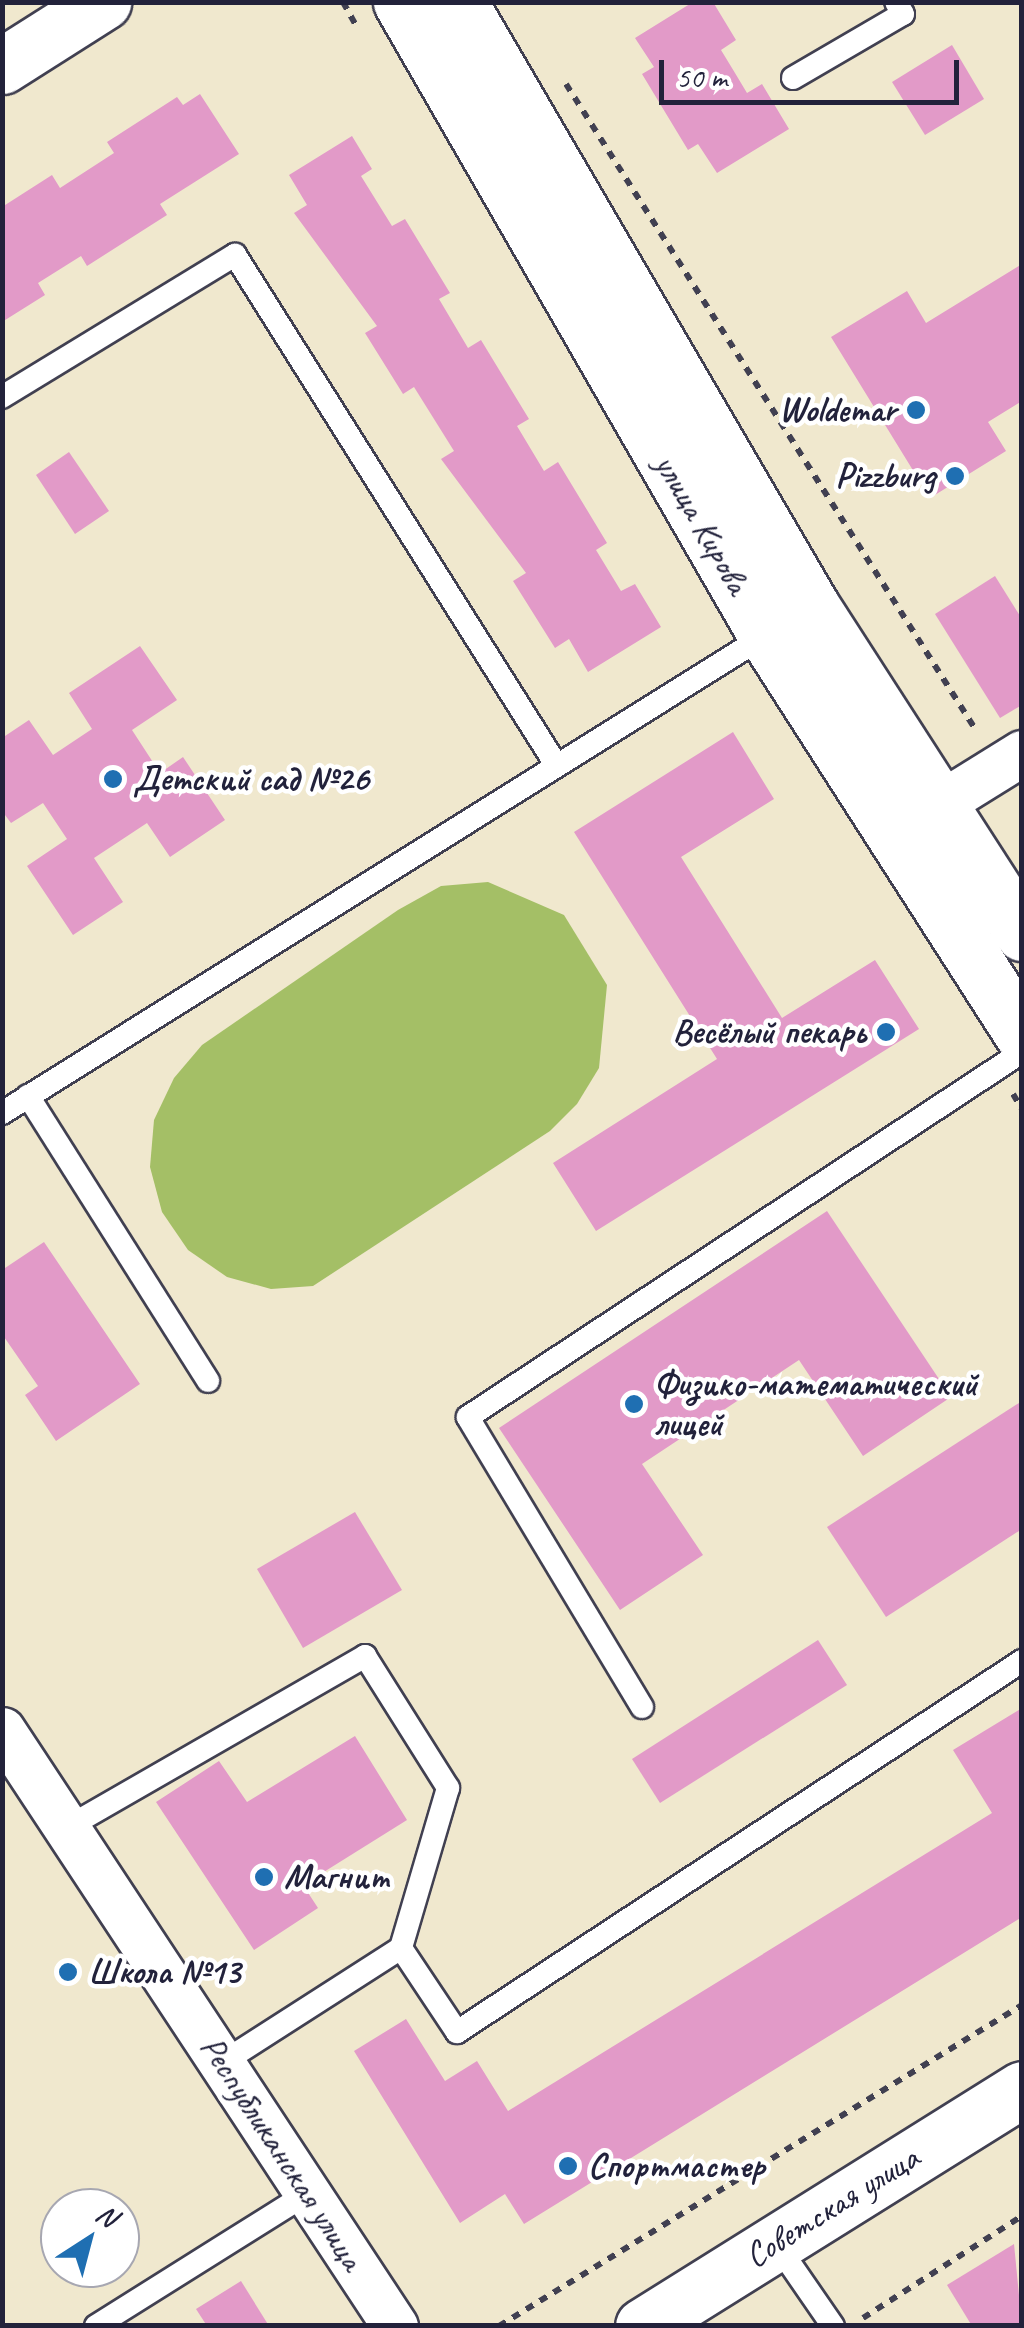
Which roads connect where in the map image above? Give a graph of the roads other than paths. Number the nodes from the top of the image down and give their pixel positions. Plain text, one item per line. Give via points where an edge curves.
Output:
1 (103, 2) edge
2 (401, 2) edge
3 (458, 2) edge
4 (896, 2) edge
5 (2, 66) edge
6 (793, 78) dead end
7 (2, 397) edge
8 (789, 621) junction
9 (1010, 760) edge
10 (556, 763) junction
11 (938, 805) junction
12 (1022, 933) edge
13 (1022, 1034) edge
14 (1022, 1052) edge
15 (28, 1096) junction
16 (2, 1112) edge
17 (208, 1381) dead end
18 (1022, 1661) edge
19 (642, 1707) dead end
20 (2, 1730) edge
21 (68, 1827) junction
22 (401, 1948) junction
23 (222, 2063) junction
24 (1022, 2088) edge
25 (308, 2193) junction
26 (775, 2242) junction
27 (96, 2326) edge
28 (396, 2326) edge
29 (643, 2326) edge
30 (832, 2326) edge

1 - 5 main road
2 - 8 main road, улица Кирова
3 - 8 main road, улица Кирова
4 - 6 lane via 903,14
7 - 10 lane via 234,255
8 - 10 lane
8 - 11 main road, улица Кирова
8 - 13 main road, улица Кирова
9 - 11 street
10 - 15 lane
11 - 12 main road, улица Кирова
14 - 19 lane via 468,1417
15 - 16 lane
15 - 17 lane
18 - 22 lane via 458,2032
20 - 21 street, Республиканская улица
21 - 22 lane via 365,1656 448,1788
21 - 23 street, Республиканская улица
22 - 23 lane
23 - 25 street, Республиканская улица
24 - 26 main road, Советская улица
25 - 27 lane
25 - 28 street, Республиканская улица
26 - 29 main road, Советская улица
26 - 30 lane

